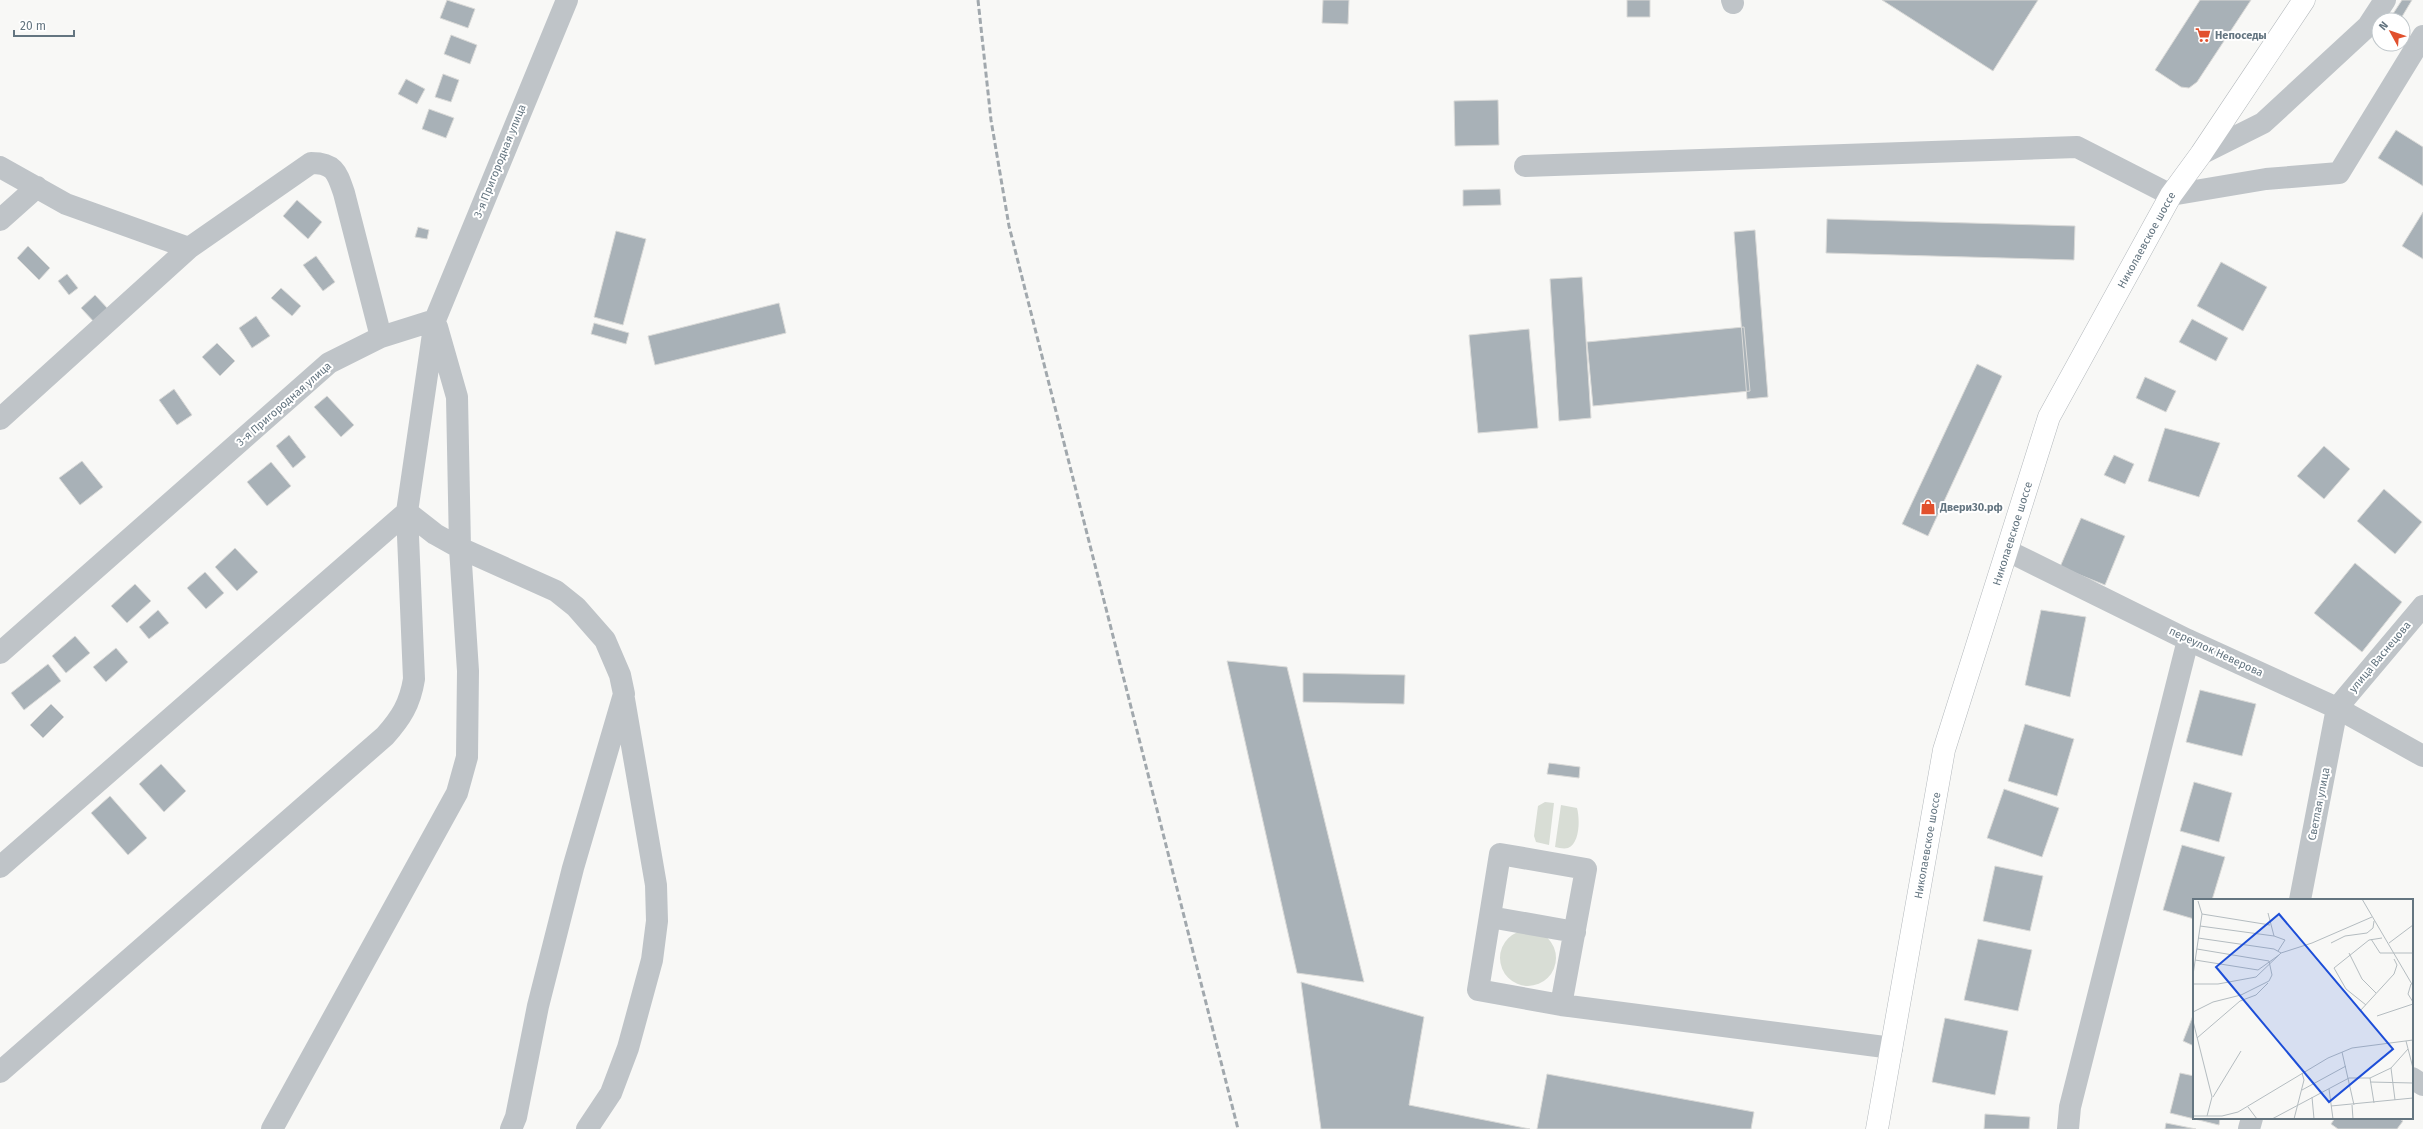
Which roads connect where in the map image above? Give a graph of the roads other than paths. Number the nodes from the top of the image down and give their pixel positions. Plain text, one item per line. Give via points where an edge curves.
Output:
1 (567, 0) edge
2 (2304, 0) edge
3 (2385, 0) edge
4 (2423, 36) edge
5 (2201, 154) junction
6 (1525, 166) dead end
7 (0, 167) edge
8 (37, 187) junction
9 (2171, 194) junction
10 (0, 220) edge
11 (189, 248) junction
12 (435, 320) junction
13 (381, 337) junction
14 (0, 419) edge
15 (407, 512) junction
16 (460, 548) junction
17 (2008, 551) junction
18 (2423, 606) edge
19 (2188, 640) junction
20 (0, 653) edge
21 (624, 694) junction
22 (2337, 708) junction
23 (2423, 756) edge
24 (0, 867) edge
25 (2300, 899) edge
26 (1490, 917) junction
27 (1574, 932) junction
28 (1562, 1005) junction
29 (1892, 1048) junction
30 (0, 1072) edge
31 (2413, 1079) edge
32 (2423, 1085) edge
33 (2252, 1119) edge
34 (272, 1129) edge
35 (511, 1129) edge
36 (587, 1129) edge
37 (1877, 1129) edge
38 (2068, 1129) edge
39 (2249, 1129) edge

1 - 12 street, 3-я Пригородная улица
2 - 5 main road, Николаевское шоссе
3 - 5 street via 2368,26 2263,123
4 - 9 street via 2339,173 2266,179
5 - 9 main road, Николаевское шоссе
6 - 9 street via 2077,147
7 - 8 street
8 - 10 street
8 - 11 street via 66,204
9 - 17 main road, Николаевское шоссе via 2049,418
11 - 13 street via 311,163 327,164 337,174 344,193
11 - 14 street
12 - 13 street, 3-я Пригородная улица
12 - 15 street
12 - 16 street via 457,397
13 - 20 street, 3-я Пригородная улица via 329,363
15 - 16 street via 435,534
15 - 24 street
15 - 30 street via 414,679 412,696 405,712 385,736
16 - 21 street via 556,591 576,608 605,640 620,675
16 - 34 street via 468,703 467,757 457,794
17 - 19 street, переулок Неверова
17 - 29 main road, Николаевское шоссе via 1944,750
18 - 22 street, улица Васнецова
19 - 22 street, переулок Неверова
19 - 38 street via 2070,1107
21 - 35 street via 573,868 538,1006 516,1117
21 - 36 street via 656,885 656,921 652,960 628,1048 611,1093
22 - 23 street, переулок Неверова
22 - 25 street, Светлая улица
26 - 27 street
26 - 27 street via 1500,854 1516,856 1586,869
26 - 28 street via 1478,990
27 - 28 street
28 - 29 street
29 - 37 main road, Николаевское шоссе
31 - 32 street
33 - 39 street

